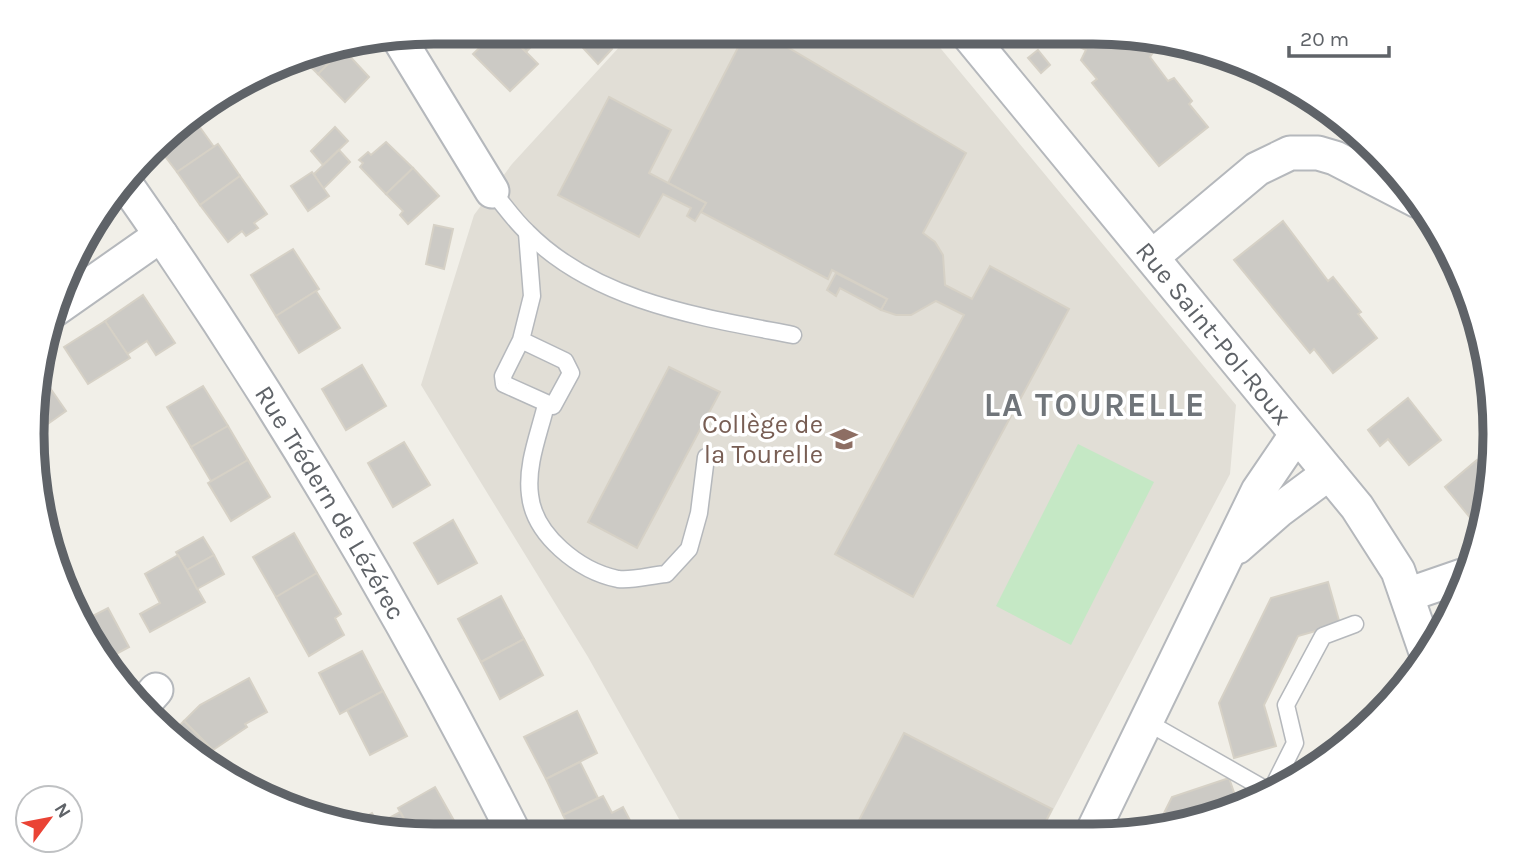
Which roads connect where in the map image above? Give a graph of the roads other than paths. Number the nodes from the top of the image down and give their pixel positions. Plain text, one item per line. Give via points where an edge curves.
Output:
1 (976, 44) edge
2 (403, 45) edge
3 (130, 190) edge
4 (492, 191) joint
5 (1398, 191) edge
6 (527, 233) junction
7 (161, 235) junction
8 (1152, 257) junction
9 (67, 301) edge
10 (793, 335) dead end
11 (521, 340) junction
12 (546, 405) junction
13 (1296, 435) junction
14 (706, 457) dead end
15 (1329, 473) junction
16 (1231, 553) junction
17 (1456, 578) edge
18 (1407, 594) junction
19 (1355, 624) dead end
20 (1423, 642) edge
21 (1147, 722) junction
22 (1278, 778) edge
23 (1262, 786) edge
24 (509, 824) edge
25 (1097, 824) edge

1 - 8 street, Rue Saint-Pol-Roux
2 - 4 street
3 - 7 street, Rue Trédern de Lézérec
4 - 6 lane
5 - 8 street via 1335,158 1290,153 1257,169
6 - 10 lane via 570,267 639,301
6 - 11 lane via 532,296
7 - 9 street
7 - 24 street, Rue Trédern de Lézérec via 347,524
8 - 13 street, Rue Saint-Pol-Roux
11 - 12 lane via 503,376 504,384
11 - 12 lane via 565,360 570,367 557,402
12 - 14 lane via 530,472 536,521 568,557 618,579 666,574 689,549
13 - 15 street, Rue Saint-Pol-Roux
13 - 16 street via 1258,491
15 - 16 street
15 - 18 street, Rue Saint-Pol-Roux via 1373,530
16 - 21 street
17 - 18 street
18 - 20 street, Rue Saint-Pol-Roux
19 - 22 lane via 1324,636 1286,705 1295,743
21 - 23 lane
21 - 25 street

